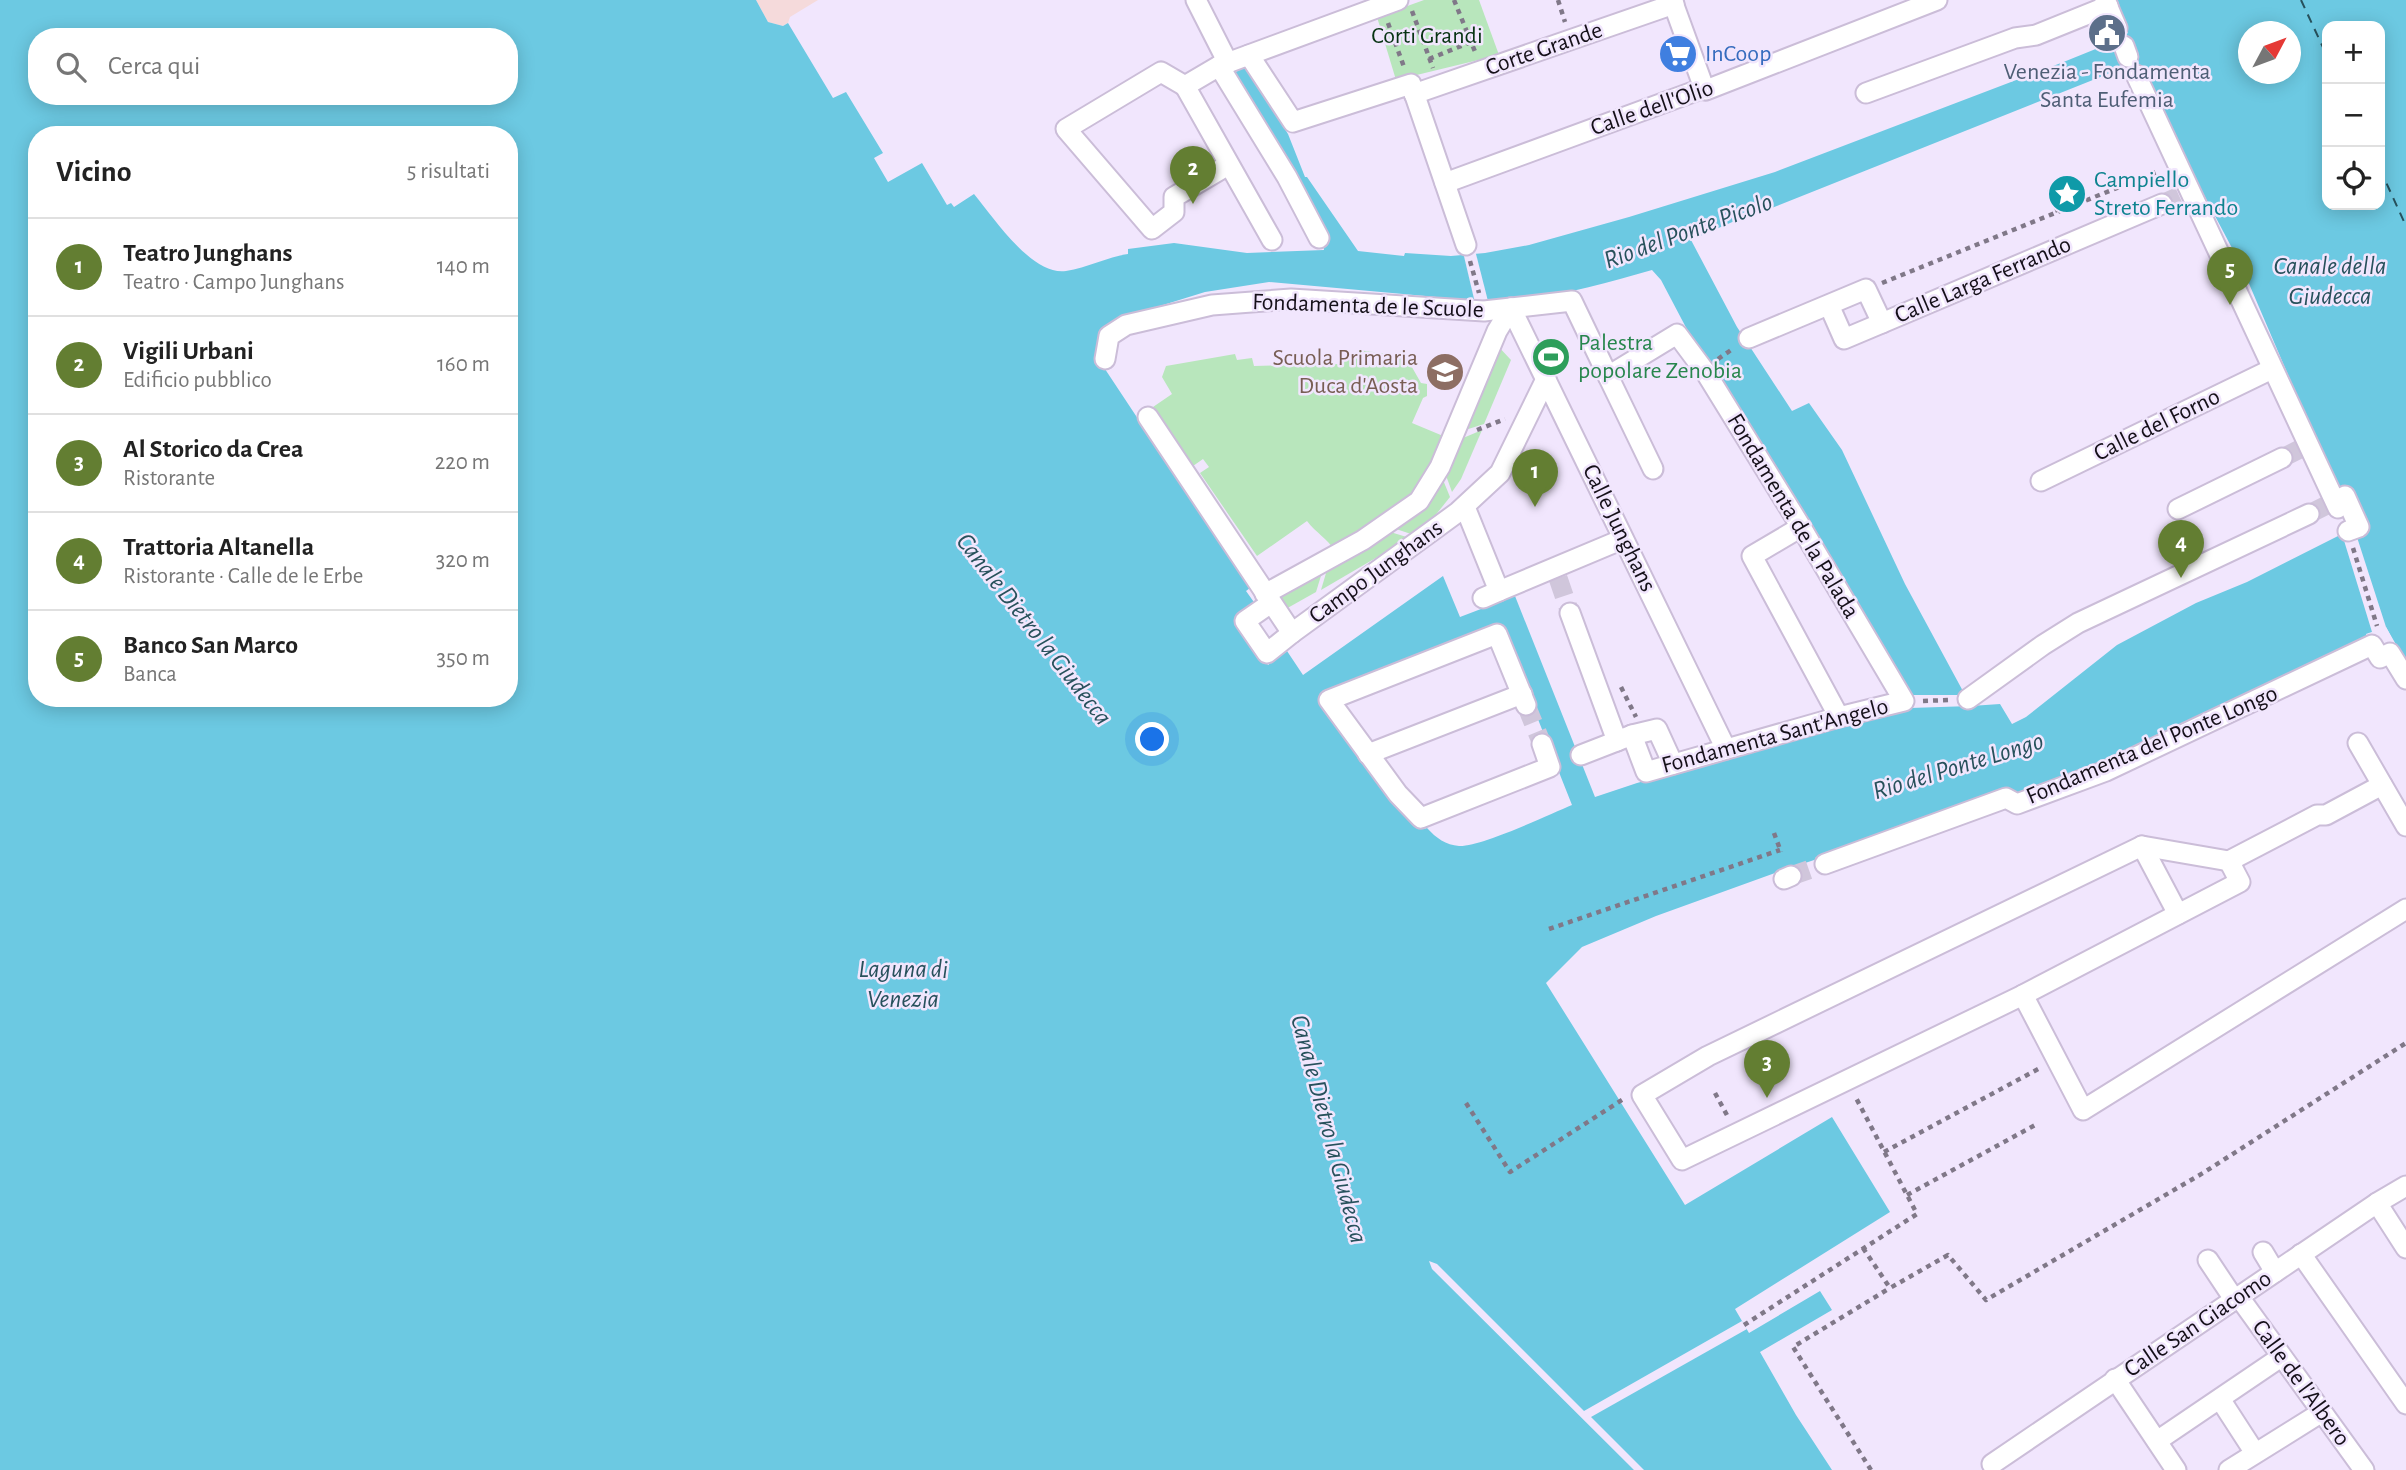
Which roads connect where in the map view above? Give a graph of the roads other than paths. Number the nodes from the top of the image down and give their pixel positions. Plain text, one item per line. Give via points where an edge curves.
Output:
1 (1196, 0) edge
2 (1937, 0) edge
3 (1673, 2) edge
4 (1390, 3) edge
5 (2107, 3) edge
6 (1249, 55) junction
7 (1223, 65) junction
8 (1185, 86) junction
9 (1704, 88) junction
10 (1412, 89) junction
11 (1866, 93) dead end
12 (1228, 165) junction
13 (1445, 183) junction
14 (2162, 204) tunnel mouth
15 (1319, 238) dead end
16 (1272, 240) dead end
17 (1466, 245) road end
18 (1829, 305) junction
19 (1511, 308) junction
20 (1882, 323) junction
21 (1749, 338) road end
22 (1105, 359) dead end
23 (2272, 369) junction
24 (1608, 376) junction
25 (1546, 379) junction
26 (1148, 417) dead end
27 (2282, 458) tunnel mouth
28 (1653, 469) dead end
29 (2041, 481) dead end
30 (1465, 507) junction
31 (2178, 509) dead end
32 (2309, 514) tunnel mouth
33 (1801, 527) junction
34 (2348, 531) road end
35 (1623, 539) junction
36 (1268, 599) junction
37 (1576, 622) tunnel mouth
38 (1292, 634) junction
39 (2406, 679) edge
40 (1968, 699) road end
41 (1904, 701) joint
42 (1839, 717) junction
43 (1630, 733) junction
44 (2358, 743) dead end
45 (1542, 744) tunnel mouth
46 (1726, 749) junction
47 (1368, 754) junction
48 (1581, 755) dead end
49 (1673, 764) junction
50 (2382, 785) junction
51 (2406, 826) edge
52 (2142, 846) junction
53 (2229, 861) junction
54 (1825, 864) tunnel mouth
55 (2406, 909) edge
56 (2178, 914) junction
57 (2023, 995) junction
58 (2406, 1186) edge
59 (2377, 1203) junction
60 (2406, 1248) edge
61 (2263, 1252) dead end
62 (2301, 1254) junction
63 (2208, 1260) dead end
64 (2275, 1272) junction
65 (2237, 1298) junction
66 (2281, 1357) junction
67 (2115, 1379) junction
68 (2220, 1399) junction
69 (2406, 1404) edge
70 (2322, 1412) junction
71 (2157, 1441) junction
72 (2255, 1453) junction
73 (1992, 1464) dead end
74 (2176, 1470) edge
75 (2229, 1470) edge
76 (2364, 1470) edge

1 - 7 street
2 - 9 street, Calle dell'Olio
3 - 9 street
3 - 10 street, Corte Grande via 1439,85
4 - 6 street
5 - 11 street via 2036,35 2015,38
5 - 23 street via 2187,193
6 - 7 street
6 - 10 street, Corte Grande via 1293,122
7 - 8 street
7 - 15 street
8 - 12 street
8 - 12 street via 1161,72 1066,129 1152,229 1174,212 1174,197
9 - 13 street, Calle dell'Olio
10 - 13 street
12 - 16 street
13 - 17 street
14 - 20 street, Calle Larga Ferrando
18 - 20 street via 1866,289
18 - 20 street, Calle Larga Ferrando via 1844,339
18 - 21 street
19 - 22 street, Fondamenta de le Scuole via 1484,311 1291,299 1212,304 1126,325 1109,336
19 - 24 street, Fondamenta de le Scuole via 1573,301
19 - 25 street, Calle Junghans
19 - 36 street, Campo Junghans via 1440,467 1419,501
23 - 29 street, Calle del Forno
23 - 34 street via 2334,505 2345,496 2359,527
24 - 28 street
24 - 33 street, Fondamenta de la Palada via 1677,334
25 - 30 street, Campo Junghans via 1500,472
25 - 35 street, Calle Junghans
26 - 36 street, Campo Junghans
27 - 31 street
30 - 35 street, Campo Junghans via 1491,595 1556,573
30 - 38 street, Campo Junghans
32 - 40 street via 2078,623
33 - 41 street, Fondamenta de la Palada
33 - 42 street via 1752,556
35 - 46 street, Calle Junghans
36 - 38 street, Campo Junghans
36 - 38 street via 1245,621 1266,653
37 - 43 street
39 - 54 street, Fondamenta del Ponte Longo via 2380,643 2106,771 2017,804 2006,798
41 - 42 street, Fondamenta Sant'Angelo
42 - 46 street, Fondamenta Sant'Angelo
43 - 48 street
43 - 49 street via 1657,729
43 - 49 street, Fondamenta Sant'Angelo via 1646,772
44 - 50 street
45 - 47 street via 1550,767 1421,818
46 - 49 street, Fondamenta Sant'Angelo
47 - 47 street via 1329,700 1497,634 1524,699
50 - 51 street
50 - 53 street
52 - 53 street
52 - 56 street
52 - 57 street via 1708,1056 1642,1095 1682,1160
53 - 56 street via 2240,882
55 - 57 street via 2083,1110
56 - 57 street
58 - 59 street, Calle San Giacomo
59 - 60 street
59 - 62 street, Calle San Giacomo
61 - 64 street
62 - 64 street, Calle San Giacomo
62 - 69 street
63 - 65 street, Calle de l'Albero
64 - 65 street, Calle San Giacomo
65 - 66 street, Calle de l'Albero
65 - 67 street, Calle San Giacomo
66 - 68 street
66 - 70 street, Calle de l'Albero
67 - 71 street
67 - 73 street, Calle San Giacomo
68 - 71 street
68 - 72 street
70 - 72 street
70 - 76 street, Calle de l'Albero
71 - 74 street
72 - 75 street

